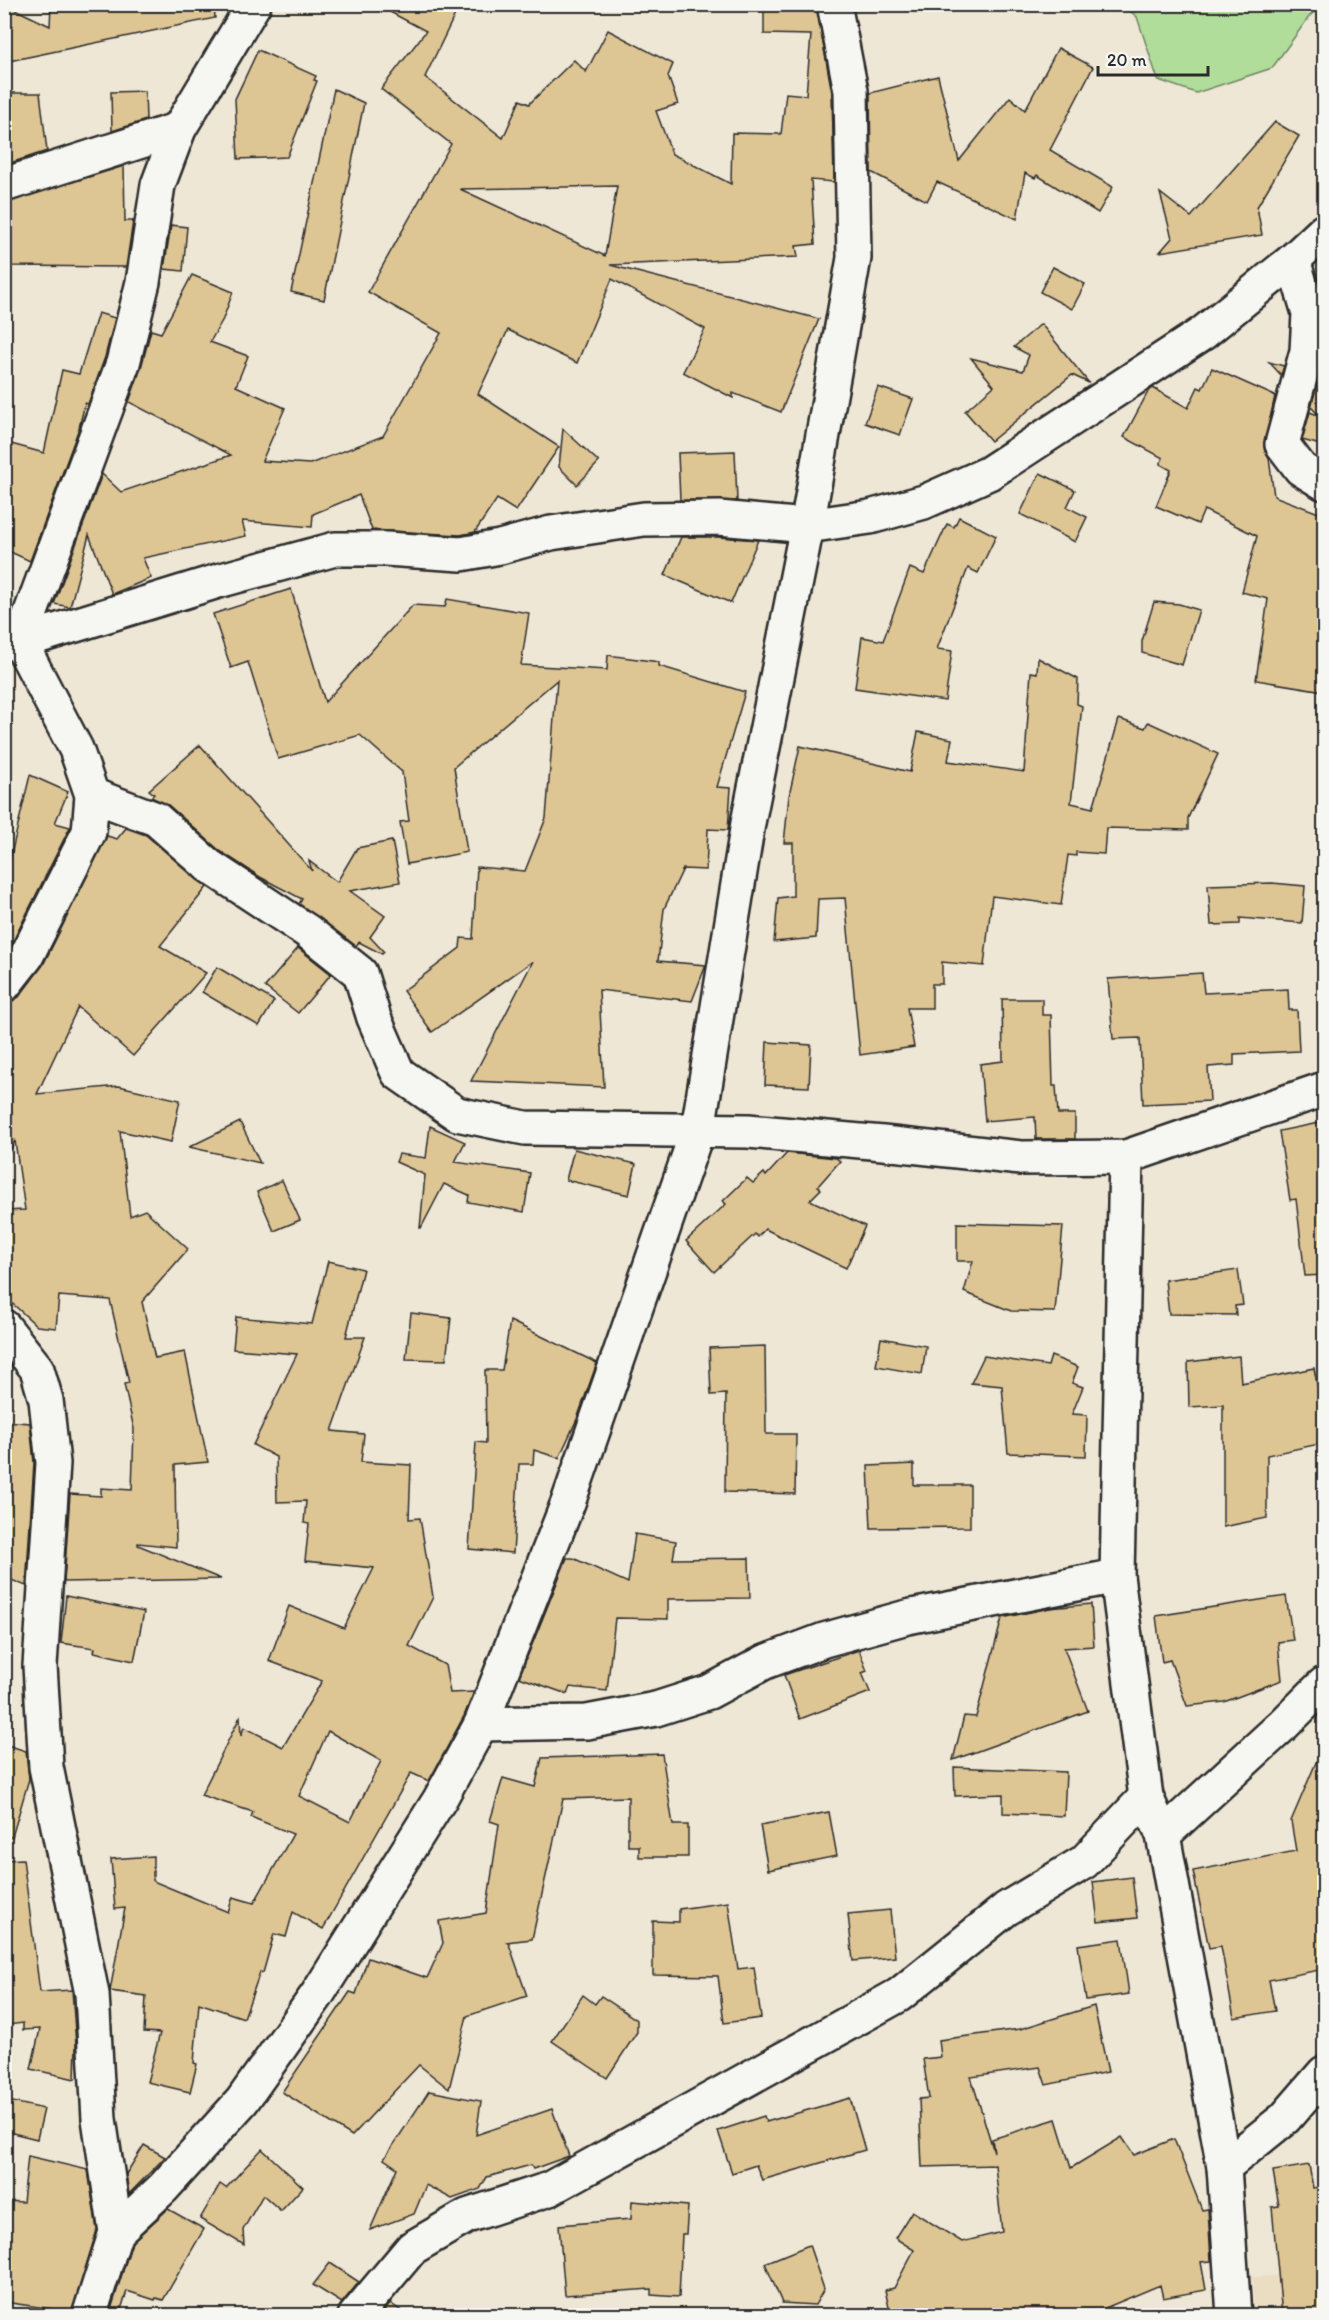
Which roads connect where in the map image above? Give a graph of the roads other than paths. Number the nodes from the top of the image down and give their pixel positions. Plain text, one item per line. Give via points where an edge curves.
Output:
1 (255, 4) edge
2 (834, 4) edge
3 (179, 129) junction
4 (4, 184) edge
5 (1324, 231) edge
6 (1293, 260) junction
7 (1324, 483) edge
8 (807, 525) junction
9 (12, 643) edge
10 (92, 795) junction
11 (4, 985) edge
12 (1324, 1089) edge
13 (698, 1129) junction
14 (1126, 1157) junction
15 (4, 1327) edge
16 (1117, 1576) junction
17 (1324, 1684) edge
18 (481, 1724) junction
19 (1146, 1797) junction
20 (1163, 1835) junction
21 (1324, 2073) edge
22 (1224, 2167) junction
23 (116, 2232) junction
24 (88, 2316) edge
25 (355, 2316) edge
26 (1234, 2316) edge

1 - 3 street
2 - 8 street via 851,91 854,258
3 - 4 street
3 - 9 street via 158,186 123,363
5 - 6 street
6 - 7 street via 1309,313 1307,351 1282,444 1301,469
6 - 8 street via 1203,333 989,473 924,502 870,517
8 - 9 street via 719,518 644,519 551,533 461,554 335,549
8 - 13 street via 748,823
9 - 10 street via 76,749
10 - 11 street via 89,832 26,957
10 - 13 street via 156,819 209,866 307,931 360,973 398,1073 457,1114 525,1128
12 - 14 street
13 - 14 street via 1021,1158
13 - 18 street via 569,1500
14 - 16 street
15 - 23 street via 37,1369 47,1411 53,1463 40,1666 46,1767 92,1995 99,2119
16 - 18 street via 907,1617 824,1640 765,1662 709,1692 656,1709 587,1722
16 - 19 street
17 - 20 street
18 - 23 street via 440,1799 317,1995 242,2101 163,2188
19 - 20 street
19 - 25 street via 1084,1862 1006,1909 899,1995 549,2189 467,2216 412,2248
20 - 22 street
21 - 22 street via 1285,2118
22 - 26 street
23 - 24 street

